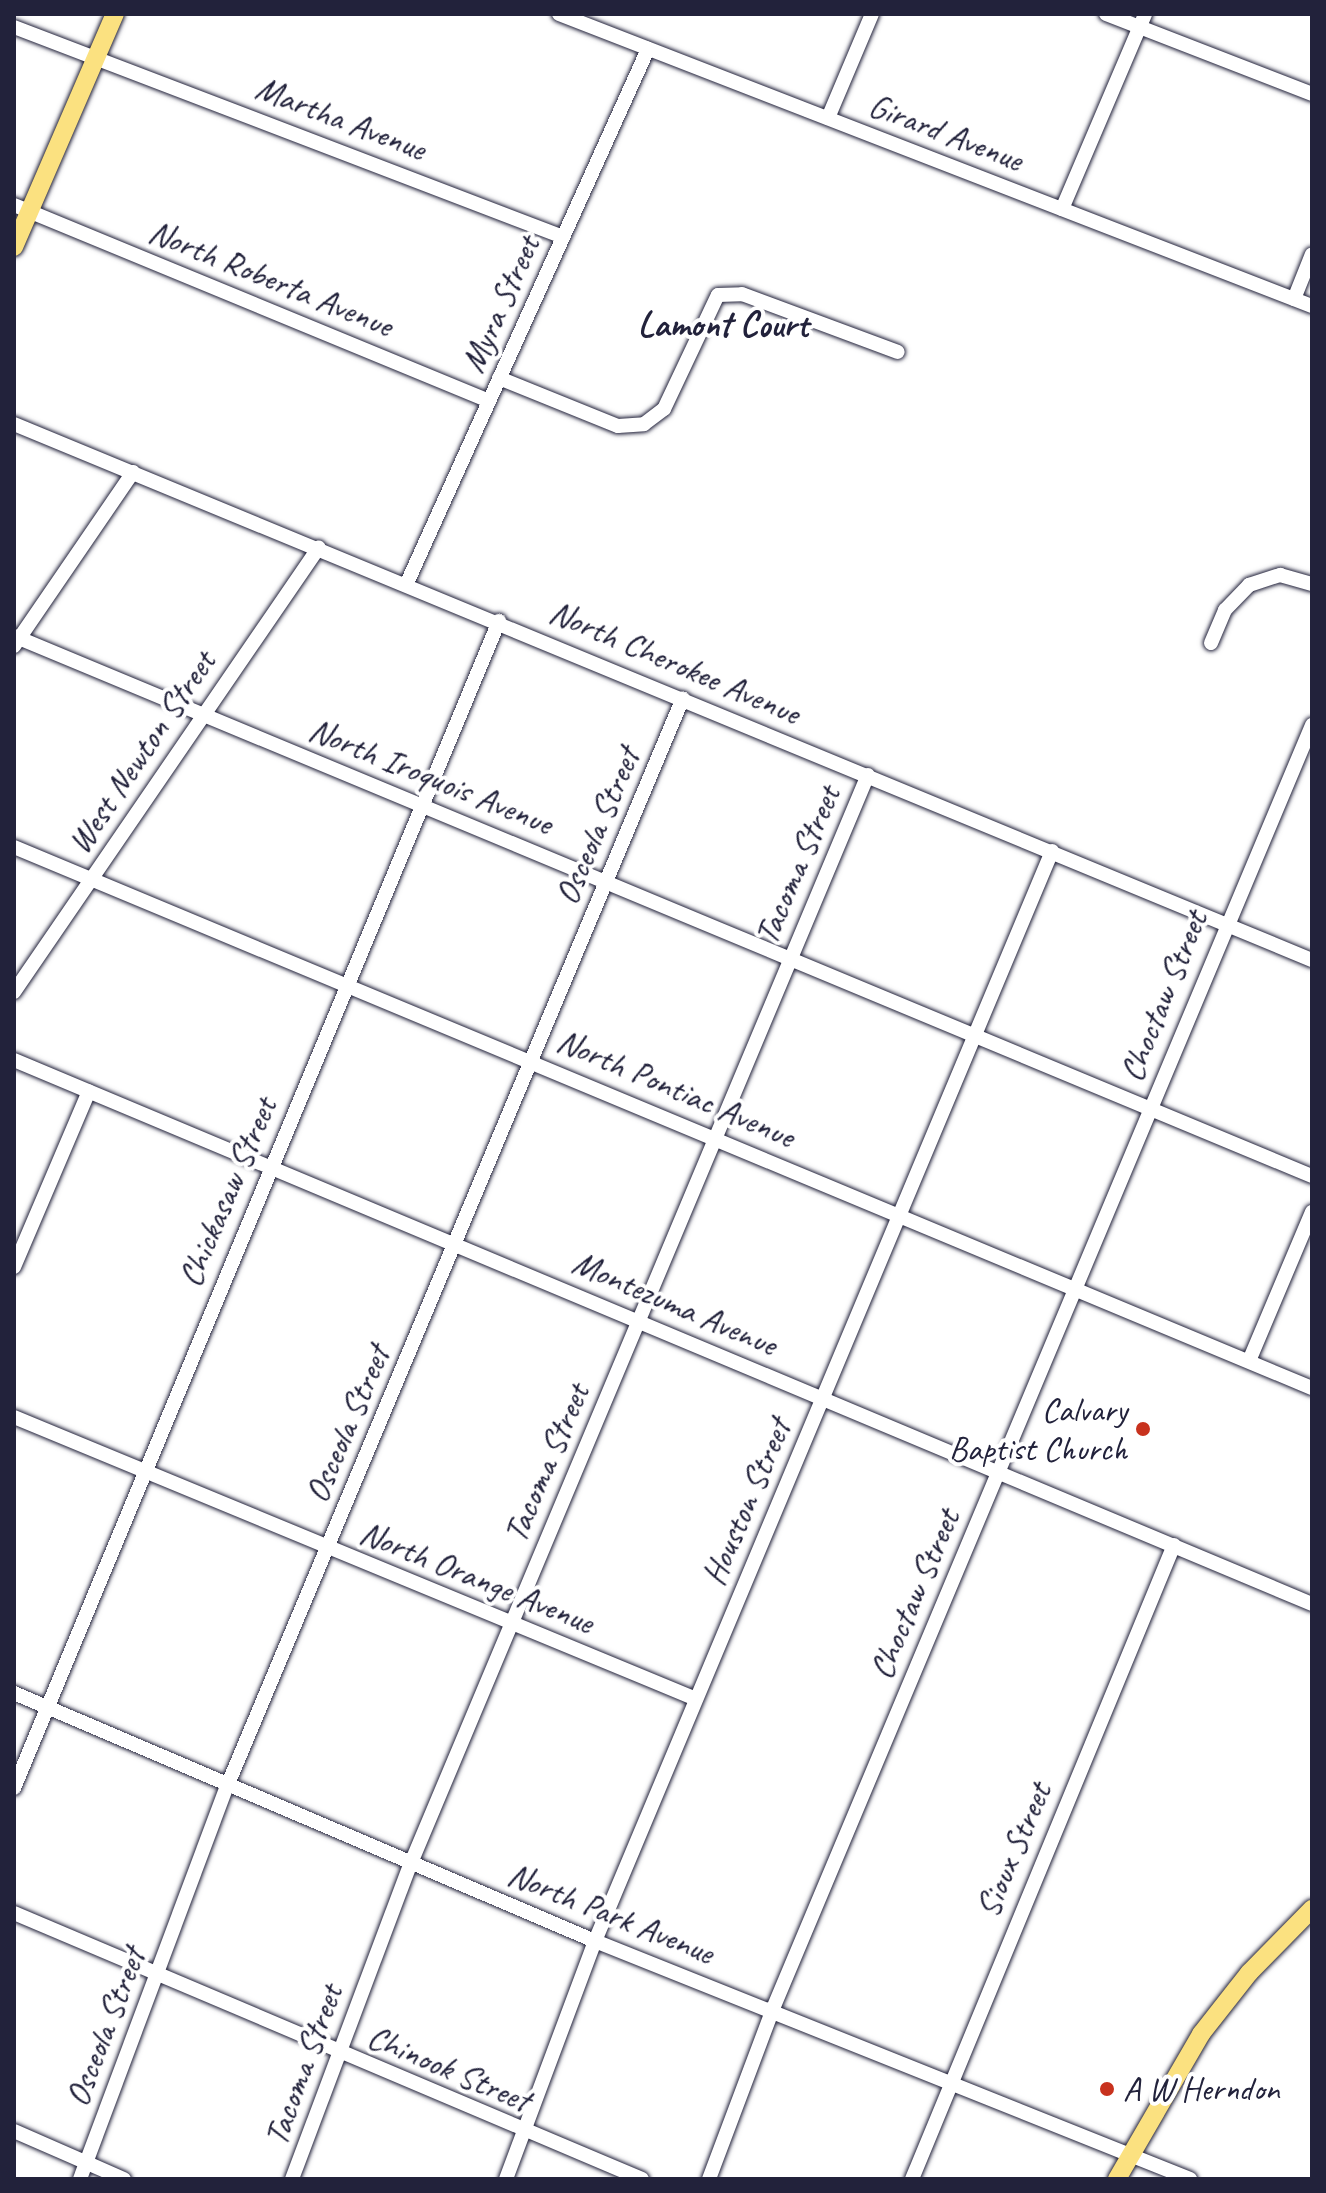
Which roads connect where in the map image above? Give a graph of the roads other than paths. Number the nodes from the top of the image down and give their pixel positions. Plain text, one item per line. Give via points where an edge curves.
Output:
1 (115, 14) edge
2 (559, 14) edge
3 (872, 14) edge
4 (1106, 14) edge
5 (1142, 21) edge
6 (14, 27) edge
7 (648, 49) junction
8 (96, 58) junction
9 (1312, 94) edge
10 (828, 118) junction
11 (22, 208) edge
12 (1062, 209) junction
13 (563, 237) junction
14 (14, 247) edge
15 (1312, 254) edge
16 (1294, 299) junction
17 (1312, 306) edge
18 (898, 352) dead end
19 (499, 378) junction
20 (489, 401) junction
21 (14, 424) edge
22 (133, 472) junction
23 (319, 547) junction
24 (407, 583) junction
25 (1312, 584) edge
26 (499, 621) junction
27 (16, 640) edge
28 (1211, 643) dead end
29 (683, 698) junction
30 (204, 714) junction
31 (1312, 725) edge
32 (868, 775) junction
33 (422, 805) junction
34 (14, 847) edge
35 (1052, 851) junction
36 (91, 879) junction
37 (607, 880) junction
38 (1226, 924) junction
39 (790, 956) junction
40 (1312, 960) edge
41 (347, 984) junction
42 (14, 992) edge
43 (974, 1034) junction
44 (14, 1060) edge
45 (532, 1060) junction
46 (89, 1091) junction
47 (1150, 1107) junction
48 (715, 1137) junction
49 (271, 1166) junction
50 (1312, 1176) edge
51 (1312, 1212) edge
52 (899, 1213) junction
53 (455, 1244) junction
54 (14, 1267) edge
55 (1075, 1287) junction
56 (639, 1319) junction
57 (1249, 1361) junction
58 (1312, 1388) edge
59 (822, 1397) junction
60 (14, 1417) edge
61 (143, 1471) junction
62 (998, 1471) junction
63 (1174, 1545) junction
64 (327, 1549) junction
65 (1312, 1604) edge
66 (512, 1624) junction
67 (14, 1693) edge
68 (696, 1699) junction
69 (44, 1706) junction
70 (228, 1784) junction
71 (14, 1788) edge
72 (411, 1863) junction
73 (1312, 1909) edge
74 (14, 1913) edge
75 (595, 1941) junction
76 (156, 1975) junction
77 (772, 2011) junction
78 (339, 2054) junction
79 (948, 2081) junction
80 (14, 2131) edge
81 (523, 2132) junction
82 (1131, 2151) junction
83 (86, 2163) junction
84 (80, 2179) edge
85 (124, 2179) edge
86 (292, 2179) edge
87 (506, 2179) edge
88 (642, 2179) edge
89 (709, 2179) edge
90 (912, 2179) edge
91 (1117, 2179) edge
92 (1190, 2179) edge

1 - 8 main road
2 - 7 street, Girard Avenue
3 - 10 street
4 - 5 street
5 - 9 street
5 - 12 street
6 - 8 street, Martha Avenue
7 - 10 street, Girard Avenue
7 - 13 street, Myra Street
8 - 11 main road
8 - 13 street, Martha Avenue
10 - 12 street, Girard Avenue
11 - 14 main road
11 - 20 street, North Roberta Avenue
12 - 16 street, Girard Avenue
13 - 19 street, Myra Street
15 - 16 street
16 - 17 street, Girard Avenue
18 - 19 street via 742,294 718,295 664,409 644,424 618,426
19 - 20 street, Myra Street
20 - 24 street, Myra Street
21 - 22 street, North Cherokee Avenue
22 - 23 street, North Cherokee Avenue
22 - 27 street
23 - 24 street, North Cherokee Avenue
23 - 30 street, West Newton Street
24 - 26 street, North Cherokee Avenue
25 - 28 street via 1280,575 1249,585 1225,610
26 - 29 street, North Cherokee Avenue
26 - 33 street, Chickasaw Street
27 - 30 street, North Iroquois Avenue
29 - 32 street, North Cherokee Avenue
29 - 37 street, Osceola Street
30 - 33 street, North Iroquois Avenue
30 - 36 street, West Newton Street
31 - 38 street, Choctaw Street
32 - 35 street, North Cherokee Avenue
32 - 39 street, Tacoma Street
33 - 37 street, North Iroquois Avenue
33 - 41 street, Chickasaw Street
34 - 36 street, North Pontiac Avenue
35 - 38 street, North Cherokee Avenue
35 - 43 street, Houston Street
36 - 41 street, North Pontiac Avenue
36 - 42 street, West Newton Street
37 - 39 street, North Iroquois Avenue
37 - 45 street, Osceola Street
38 - 40 street, North Cherokee Avenue
38 - 47 street, Choctaw Street
39 - 43 street, North Iroquois Avenue
39 - 48 street, Tacoma Street
41 - 45 street, North Pontiac Avenue
41 - 49 street, Chickasaw Street
43 - 47 street, North Iroquois Avenue
43 - 52 street, Houston Street
44 - 46 street, Montezuma Avenue
45 - 48 street, North Pontiac Avenue
45 - 53 street, Osceola Street
46 - 49 street, Montezuma Avenue
46 - 54 street
47 - 50 street, North Iroquois Avenue
47 - 55 street, Choctaw Street
48 - 52 street, North Pontiac Avenue
48 - 56 street, Tacoma Street
49 - 53 street, Montezuma Avenue
49 - 61 street, Chickasaw Street
51 - 57 street
52 - 55 street, North Pontiac Avenue
52 - 59 street, Houston Street
53 - 56 street, Montezuma Avenue
53 - 64 street, Osceola Street
55 - 57 street, North Pontiac Avenue
55 - 62 street, Choctaw Street
56 - 59 street, Montezuma Avenue
56 - 66 street, Tacoma Street
57 - 58 street, North Pontiac Avenue
59 - 62 street, Montezuma Avenue
59 - 68 street, Houston Street
60 - 61 street, North Orange Avenue
61 - 64 street, North Orange Avenue
61 - 69 street, Chickasaw Street
62 - 63 street, Montezuma Avenue
62 - 77 street, Choctaw Street
63 - 65 street, Montezuma Avenue
63 - 79 street, Sioux Street
64 - 66 street, North Orange Avenue
64 - 70 street, Osceola Street
66 - 68 street, North Orange Avenue
66 - 72 street, Tacoma Street
67 - 69 street, North Park Avenue
68 - 75 street, Houston Street
69 - 70 street, North Park Avenue
69 - 71 street, Chickasaw Street
70 - 72 street, North Park Avenue
70 - 76 street, Osceola Street
72 - 75 street, North Park Avenue
72 - 78 street, Tacoma Street
73 - 82 main road via 1249,1973 1201,2034
74 - 76 street, Chinook Street
75 - 77 street, North Park Avenue
75 - 81 street, Houston Street
76 - 78 street, Chinook Street
76 - 83 street, Osceola Street
77 - 79 street, North Park Avenue
77 - 89 street, Choctaw Street
78 - 81 street, Chinook Street
78 - 86 street, Tacoma Street
79 - 82 street, North Park Avenue
79 - 90 street, Sioux Street
80 - 83 street
81 - 87 street, Houston Street
81 - 88 street, Chinook Street
82 - 91 main road
82 - 92 street, North Park Avenue
83 - 84 street, Osceola Street
83 - 85 street

